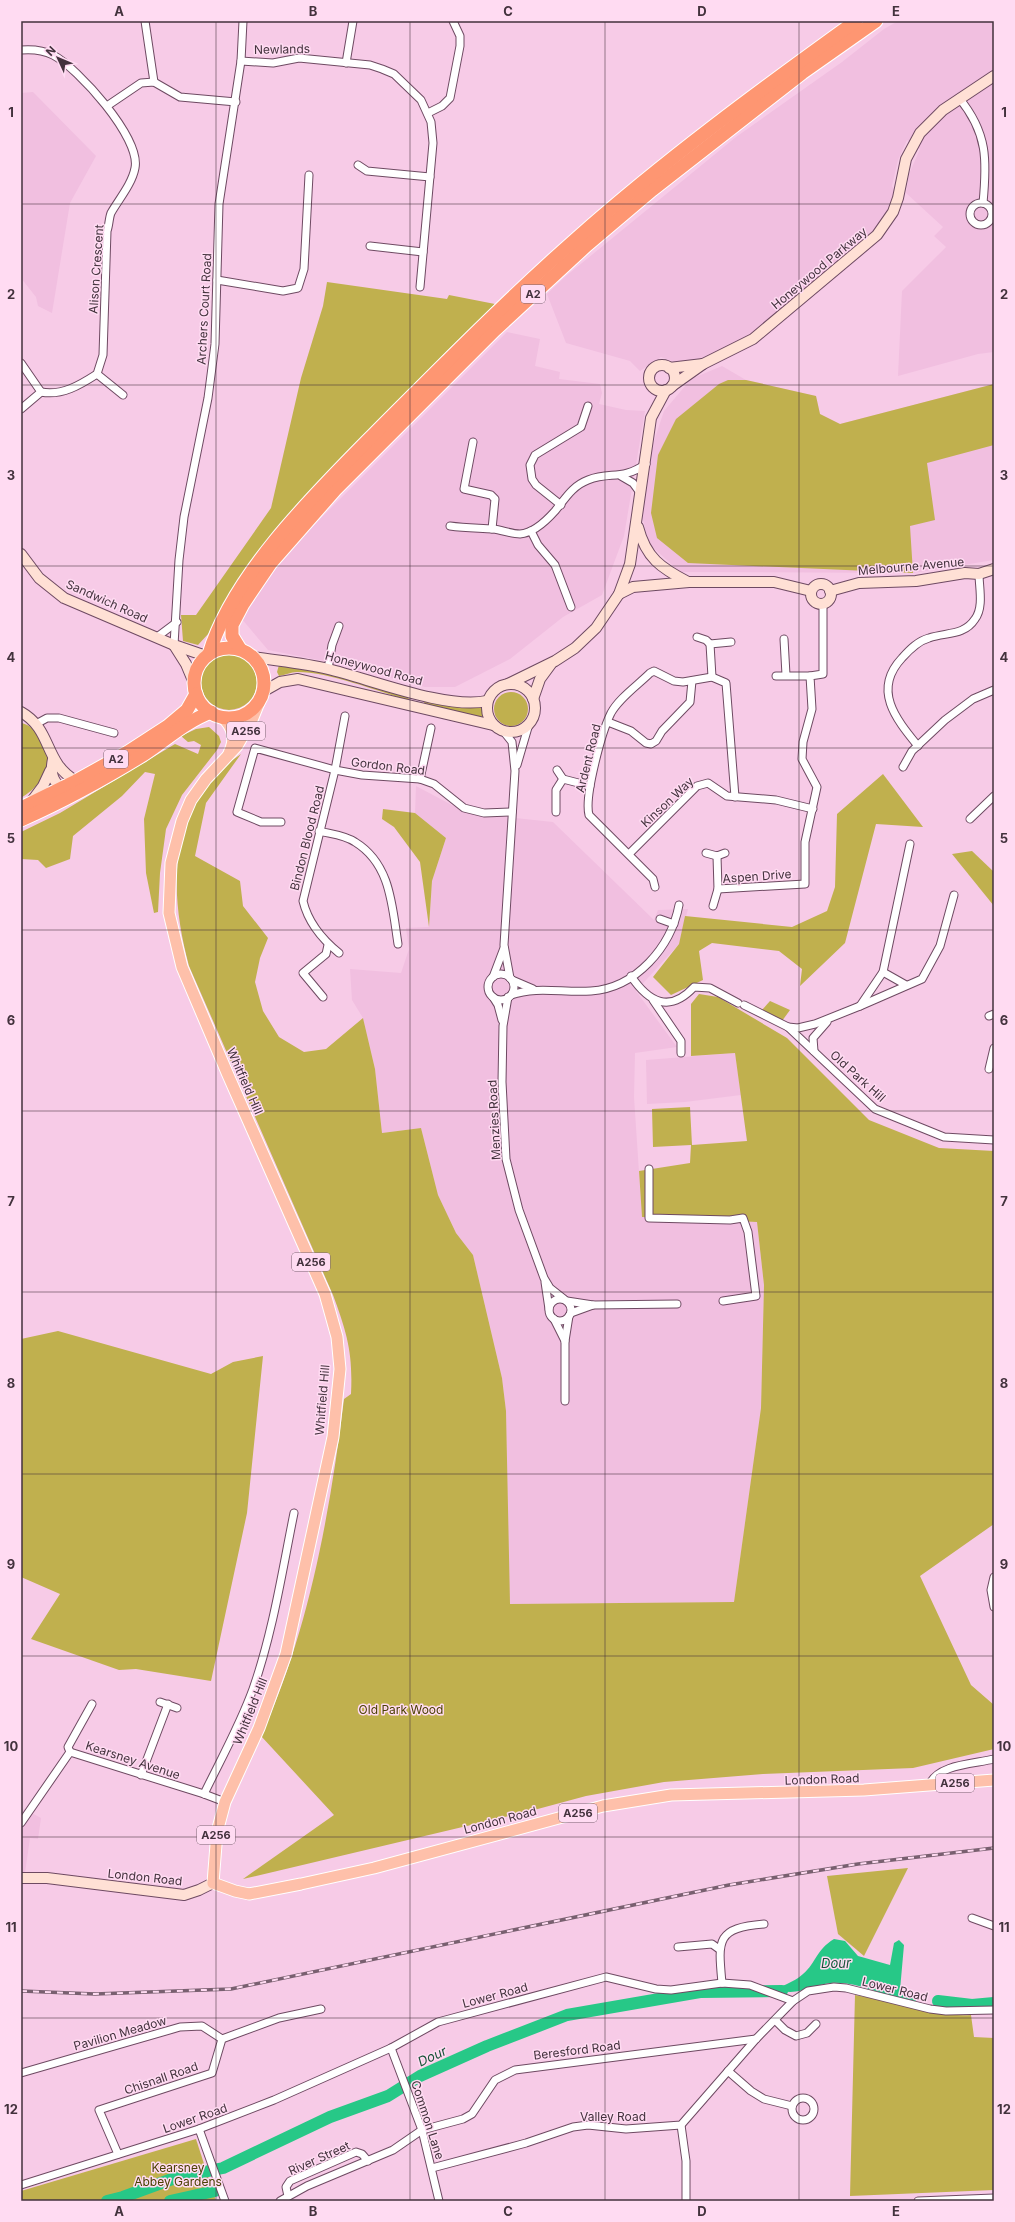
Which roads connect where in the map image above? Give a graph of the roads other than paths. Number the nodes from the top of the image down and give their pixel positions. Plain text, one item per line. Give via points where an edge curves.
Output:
1 (145, 21) edge
2 (243, 21) edge
3 (353, 21) edge
4 (453, 21) edge
5 (856, 21) edge
6 (876, 21) edge
7 (21, 50) edge
8 (242, 61) junction
9 (346, 62) junction
10 (994, 76) edge
11 (154, 82) junction
12 (958, 98) junction
13 (236, 102) junction
14 (107, 106) junction
15 (428, 113) junction
16 (358, 165) dead end
17 (309, 175) dead end
18 (430, 177) junction
19 (983, 204) dead end
20 (370, 246) dead end
21 (423, 252) junction
22 (217, 280) junction
23 (420, 287) dead end
24 (21, 363) edge
25 (703, 364) junction
26 (669, 368) junction
27 (97, 374) junction
28 (653, 388) junction
29 (669, 388) junction
30 (42, 392) junction
31 (123, 395) dead end
32 (588, 406) dead end
33 (21, 409) edge
34 (654, 411) junction
35 (473, 442) dead end
36 (646, 464) junction
37 (621, 476) junction
38 (642, 494) junction
39 (561, 505) junction
40 (637, 523) junction
41 (450, 526) dead end
42 (492, 529) junction
43 (531, 531) junction
44 (21, 554) edge
45 (994, 569) edge
46 (979, 574) junction
47 (689, 582) junction
48 (811, 591) junction
49 (830, 591) junction
50 (619, 594) junction
51 (824, 604) junction
52 (571, 607) dead end
53 (229, 618) junction
54 (177, 622) junction
55 (340, 626) dead end
56 (157, 637) junction
57 (697, 637) dead end
58 (784, 639) dead end
59 (731, 642) dead end
60 (710, 644) junction
61 (174, 645) junction
62 (240, 649) junction
63 (208, 655) junction
64 (253, 656) junction
65 (555, 661) junction
66 (328, 669) junction
67 (786, 675) junction
68 (776, 676) dead end
69 (810, 676) junction
70 (712, 677) junction
71 (692, 681) junction
72 (508, 684) junction
73 (195, 688) junction
74 (994, 690) edge
75 (262, 695) junction
76 (533, 699) junction
77 (488, 701) junction
78 (21, 712) edge
79 (216, 715) junction
80 (345, 716) dead end
81 (608, 722) junction
82 (36, 724) junction
83 (529, 724) junction
84 (493, 725) junction
85 (432, 728) dead end
86 (504, 732) junction
87 (114, 733) dead end
88 (918, 746) junction
89 (225, 758) junction
90 (53, 759) junction
91 (903, 767) dead end
92 (335, 770) junction
93 (557, 770) dead end
94 (50, 771) junction
95 (515, 771) junction
96 (420, 779) junction
97 (563, 779) junction
98 (81, 785) junction
99 (590, 786) junction
100 (63, 788) junction
101 (994, 796) edge
102 (735, 797) junction
103 (794, 804) junction
104 (25, 806) edge
105 (813, 808) junction
106 (512, 812) junction
107 (556, 812) dead end
108 (793, 812) dead end
109 (970, 819) dead end
110 (21, 820) edge
111 (281, 822) dead end
112 (319, 831) junction
113 (910, 844) dead end
114 (706, 853) dead end
115 (725, 853) dead end
116 (629, 854) junction
117 (717, 856) junction
118 (656, 888) dead end
119 (718, 889) junction
120 (954, 895) dead end
121 (679, 905) dead end
122 (713, 906) dead end
123 (660, 919) dead end
124 (674, 924) junction
125 (398, 944) dead end
126 (328, 945) junction
127 (504, 946) junction
128 (339, 953) dead end
129 (884, 972) junction
130 (631, 976) junction
131 (493, 977) junction
132 (511, 979) junction
133 (906, 985) junction
134 (533, 989) junction
135 (492, 996) junction
136 (510, 996) junction
137 (323, 997) dead end
138 (653, 1000) junction
139 (860, 1006) junction
140 (831, 1018) junction
141 (503, 1026) junction
142 (788, 1027) junction
143 (994, 1048) edge
144 (814, 1051) junction
145 (681, 1053) dead end
146 (989, 1069) dead end
147 (994, 1140) edge
148 (649, 1169) dead end
149 (544, 1278) junction
150 (565, 1300) junction
151 (723, 1301) dead end
152 (678, 1304) dead end
153 (593, 1305) junction
154 (570, 1315) junction
155 (552, 1316) junction
156 (565, 1341) junction
157 (565, 1401) dead end
158 (294, 1513) dead end
159 (994, 1577) edge
160 (994, 1607) edge
161 (160, 1702) dead end
162 (92, 1704) dead end
163 (168, 1704) junction
164 (177, 1708) dead end
165 (70, 1752) junction
166 (994, 1759) edge
167 (141, 1775) junction
168 (994, 1780) edge
169 (929, 1785) junction
170 (204, 1794) junction
171 (225, 1802) junction
172 (21, 1823) edge
173 (21, 1878) edge
174 (213, 1882) junction
175 (972, 1918) dead end
176 (764, 1924) dead end
177 (994, 1926) edge
178 (678, 1947) dead end
179 (719, 1949) junction
180 (722, 1983) junction
181 (793, 2001) junction
182 (321, 2009) dead end
183 (994, 2010) edge
184 (775, 2020) junction
185 (816, 2024) dead end
186 (222, 2039) junction
187 (756, 2039) junction
188 (391, 2048) junction
189 (728, 2070) junction
190 (21, 2072) edge
191 (792, 2106) dead end
192 (681, 2125) junction
193 (199, 2129) junction
194 (422, 2130) junction
195 (118, 2154) junction
196 (368, 2161) junction
197 (432, 2168) junction
198 (21, 2185) edge
199 (288, 2196) junction
200 (994, 2198) edge
201 (225, 2201) edge
202 (280, 2201) edge
203 (439, 2201) edge
204 (686, 2201) edge
205 (918, 2201) edge

1 - 11 street
2 - 8 street, Archers Court Road
3 - 9 street
4 - 15 street via 460,36 460,46 450,98 442,106
5 - 53 highway, A2 via 711,127 583,232 530,280 328,481 261,559
6 - 53 highway, A2 via 802,73 658,185 533,293 335,490 270,564
7 - 14 street, Alison Crescent via 36,49 54,56 73,69
8 - 9 street, Newlands via 273,63 299,58
8 - 13 street, Archers Court Road
9 - 15 street, Newlands via 370,65 394,74 412,90
10 - 12 street, Honeywood Parkway
11 - 13 street via 180,97
11 - 14 street via 141,83
12 - 19 street via 974,120 984,147 986,168
12 - 25 street, Honeywood Parkway via 931,120 912,146 906,159 893,212 877,236 753,339
13 - 22 street, Archers Court Road via 219,204
14 - 27 street, Alison Crescent via 132,149 136,167 111,214 108,231 103,355
15 - 18 street, Newlands via 433,132
16 - 18 street via 367,171
17 - 22 street via 304,269 298,288 283,291
18 - 21 street, Newlands
20 - 21 street
21 - 23 street, Newlands
22 - 54 street, Archers Court Road via 215,344 208,398 184,517 179,560
24 - 30 street
25 - 26 street, Honeywood Parkway
25 - 29 street, Honeywood Parkway
26 - 28 street via 658,366 652,370 649,381
26 - 29 street via 674,375
27 - 30 street via 65,391 50,394
27 - 31 street
28 - 29 street via 659,391
28 - 34 street, Honeywood Parkway
29 - 34 street, Honeywood Parkway
30 - 33 street
32 - 39 street via 581,427 535,454 530,465 530,474 536,485
34 - 36 street, Honeywood Parkway
35 - 42 street via 464,489 491,495 494,499
36 - 37 street via 635,472
36 - 38 street, Honeywood Parkway
37 - 38 street via 633,483
37 - 39 street via 600,476 587,480 574,488
38 - 40 street, Honeywood Parkway
39 - 43 street
40 - 47 street via 643,544 655,561
40 - 50 street, Honeywood Parkway via 630,564
41 - 42 street
42 - 43 street via 519,534
43 - 52 street via 538,545 555,565
44 - 56 street, Sandwich Road via 39,578 64,598
45 - 46 street, Melbourne Avenue
46 - 49 street, Melbourne Avenue via 965,573 916,581 858,583
46 - 88 street via 980,610 973,621 954,634 929,638 912,646 898,662 889,680 888,692 892,710
47 - 48 street, Melbourne Avenue via 774,582
47 - 50 street, Melbourne Avenue via 633,586
48 - 49 street, Melbourne Avenue via 819,585
48 - 51 street via 817,604
49 - 51 street via 830,597
50 - 65 street, Honeywood Parkway via 585,640
51 - 69 street via 823,674
53 - 62 highway via 232,636
53 - 63 highway, A2
54 - 56 street
54 - 61 street, Archers Court Road
55 - 66 street via 332,645
56 - 61 street, Sandwich Road
57 - 60 street
58 - 67 street
59 - 60 street
60 - 70 street
61 - 63 street, Sandwich Road
61 - 73 street via 186,664
62 - 63 highway via 224,648
62 - 64 highway
63 - 73 highway via 197,668
64 - 66 street, Honeywood Road
64 - 75 highway via 263,672
65 - 72 street, Honeywood Parkway
65 - 76 street, Honeywood Parkway via 540,679
66 - 77 street, Honeywood Road via 439,699 464,703
67 - 68 street
67 - 69 street
69 - 105 street, Aspen Drive via 812,709 801,750 802,759 817,787
70 - 71 street, Ardent Road
70 - 102 street via 726,683 728,688
71 - 81 street, Ardent Road via 674,681 654,671 612,712
71 - 81 street via 690,702 662,731 656,741 650,744 631,731
72 - 76 street via 520,686
72 - 77 street via 495,689
73 - 79 highway via 203,706
73 - 98 highway, A2 via 187,710 168,726
74 - 88 street via 973,699 945,720
75 - 79 highway via 253,708 244,715 233,718
75 - 84 street via 280,682 298,678
75 - 89 main road, Whitfield Hill / A256 via 238,746
76 - 83 street via 534,712
77 - 84 street via 487,714
78 - 82 street
79 - 89 main road, Whitfield Hill / A256 via 229,725 233,734 231,750
79 - 98 highway, A2 via 189,722 145,753
80 - 92 street, Bindon Blood Road
81 - 99 street, Ardent Road
82 - 87 street via 47,718 60,718
82 - 90 street
83 - 86 street via 518,732
83 - 95 street
84 - 86 street
85 - 96 street
86 - 95 street via 512,742
88 - 91 street
89 - 171 main road, Whitfield Hill / A256 via 191,800 175,843 169,887 169,913 173,936 182,967 325,1294 337,1338 340,1369 333,1437 286,1654 259,1728
90 - 94 street
90 - 98 street
92 - 96 street, Gordon Road via 362,775
92 - 111 street, Gordon Road via 255,748 237,812 261,822
92 - 112 street, Bindon Blood Road
93 - 97 street
94 - 100 street via 53,779
94 - 104 street via 43,786
95 - 106 street
96 - 106 street, Gordon Road via 434,784 464,808 484,813
97 - 99 street
97 - 107 street via 556,790
98 - 100 highway, A2
98 - 110 highway, A2
99 - 116 street, Ardent Road via 587,808 589,815
100 - 104 highway, A2
101 - 109 street
102 - 103 street, Kinson Way via 769,799
102 - 116 street, Kinson Way via 722,794 708,783 697,786
103 - 105 street, Kinson Way
103 - 108 street
105 - 119 street, Aspen Drive via 805,842 805,884
106 - 127 street
112 - 125 street via 354,841 380,865 388,886
112 - 126 street, Bindon Blood Road via 303,901 306,915
113 - 129 street
114 - 117 street
115 - 117 street
116 - 118 street, Ardent Road via 652,879
117 - 119 street
119 - 122 street, Aspen Drive
120 - 133 street via 940,946 922,979
121 - 124 street
123 - 124 street
124 - 130 street via 652,960
126 - 128 street, Bindon Blood Road
126 - 137 street via 326,954 303,973
127 - 131 street
127 - 132 street
129 - 133 street
129 - 139 street
130 - 134 street via 592,991
130 - 138 street
131 - 132 street via 504,974
131 - 135 street via 488,987
132 - 134 street
132 - 136 street via 514,988
133 - 139 street
134 - 136 street
135 - 136 street via 498,999
135 - 141 street, Menzies Road via 498,1005
136 - 141 street, Menzies Road
138 - 142 street, Old Park Hill via 664,1003 677,1002 694,987 710,988
138 - 145 street via 681,1041
139 - 140 street
140 - 142 street via 809,1026
140 - 144 street via 821,1026 813,1038
141 - 149 street, Menzies Road via 502,1103 506,1159 518,1210
142 - 144 street, Old Park Hill
143 - 146 street
144 - 147 street, Old Park Hill via 875,1109 944,1137
148 - 151 street via 650,1218 743,1218 748,1232 756,1296
149 - 150 street, Menzies Road via 550,1288
149 - 155 street, Menzies Road
150 - 153 street
150 - 154 street via 571,1306
150 - 155 street via 554,1301 550,1306
152 - 153 street
153 - 154 street
154 - 155 street via 564,1320
154 - 156 street, Menzies Road
155 - 156 street, Menzies Road
156 - 157 street, Menzies Road
158 - 170 street, Whitfield Hill via 268,1642 253,1689
159 - 160 street
161 - 163 street
162 - 165 street via 68,1747
163 - 164 street
163 - 167 street
165 - 167 street, Kearsney Avenue
165 - 172 street, Kearsney Avenue
166 - 169 street via 942,1771 932,1777
167 - 170 street, Kearsney Avenue
168 - 169 main road, London Road / A256
169 - 174 main road, London Road / A256 via 789,1793 671,1795 604,1806 374,1868 249,1894
170 - 171 street, Kearsney Avenue
171 - 174 main road, Whitfield Hill / A256 via 217,1832
173 - 174 street, London Road via 47,1878 184,1895
175 - 177 street
176 - 179 street via 731,1930 724,1937
178 - 179 street via 712,1944
179 - 180 street
180 - 181 street, Lower Road via 750,1985
180 - 188 street, Lower Road via 663,1989 606,1977 438,2022
181 - 183 street, Lower Road via 808,1991 834,1986 930,2009
181 - 184 street
182 - 186 street via 279,2018
184 - 185 street via 796,2036 807,2033
184 - 187 street
186 - 190 street, Pavilion Meadow via 202,2026 180,2027
186 - 195 street, Chisnall Road via 212,2073 99,2110
187 - 189 street
187 - 194 street, Beresford Road via 516,2070 495,2080 472,2114 463,2119
188 - 193 street, Lower Road via 274,2100
188 - 194 street, Common Lane
189 - 191 street via 764,2099
189 - 192 street
192 - 197 street, Valley Road via 626,2129 588,2125 572,2127 526,2143
192 - 204 street via 686,2161
193 - 195 street, Lower Road
193 - 201 street
194 - 196 street, River Street via 392,2150
194 - 197 street, Common Lane
195 - 198 street, Lower Road
196 - 199 street, River Street
196 - 199 street, River Street via 356,2152 290,2181 286,2187
197 - 203 street, Common Lane
199 - 202 street, River Street
200 - 205 street

